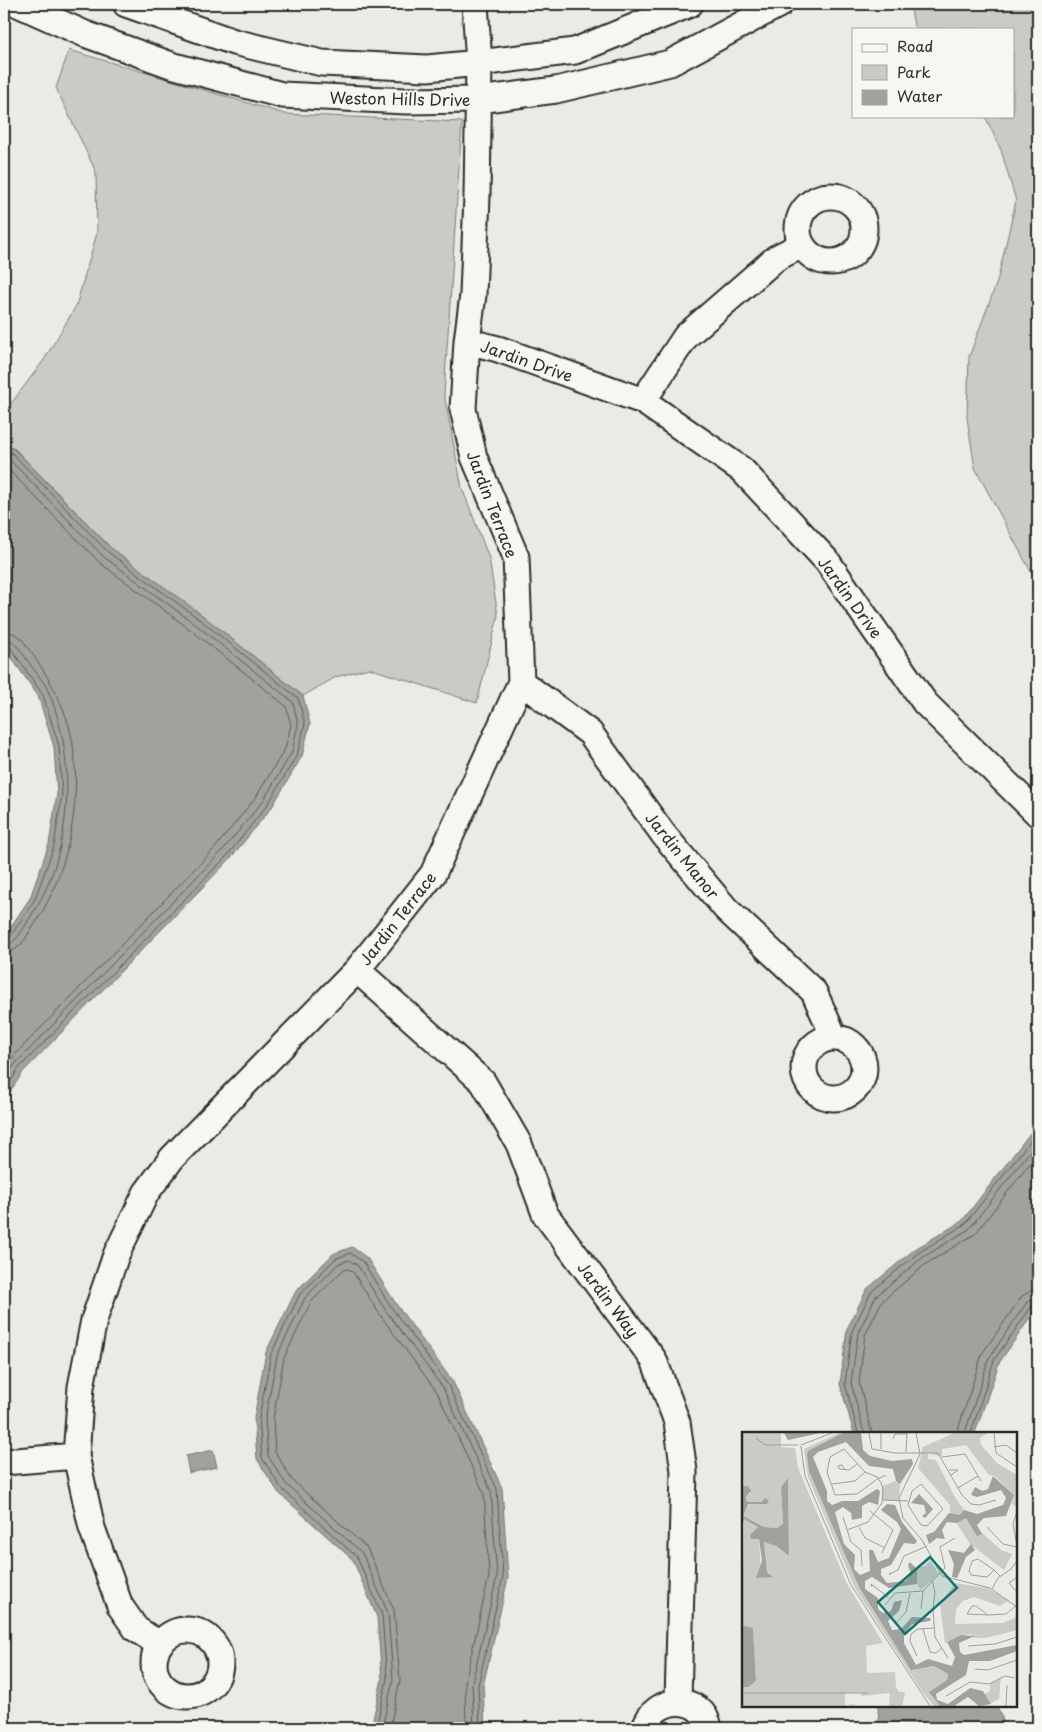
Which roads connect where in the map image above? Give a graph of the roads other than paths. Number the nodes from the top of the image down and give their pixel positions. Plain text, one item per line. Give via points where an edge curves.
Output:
1 (18, 4) edge
2 (126, 4) edge
3 (475, 4) edge
4 (690, 4) edge
5 (780, 4) edge
6 (479, 64) junction
7 (478, 100) junction
8 (802, 245) dead end
9 (467, 341) junction
10 (643, 401) junction
11 (521, 682) junction
12 (1038, 814) edge
13 (357, 970) junction
14 (834, 1037) dead end
15 (76, 1456) junction
16 (4, 1462) edge
17 (159, 1644) dead end
18 (678, 1702) junction
19 (645, 1728) edge
20 (709, 1728) edge

1 - 7 street, Weston Hills Drive via 85,34 171,65 282,95 406,101
2 - 6 street, Weston Hills Drive via 234,42 322,63 427,68
3 - 6 street, Jardin Terrace
4 - 6 street, Weston Hills Drive via 575,51
5 - 7 street, Weston Hills Drive via 670,63 556,90
6 - 7 street, Jardin Terrace
7 - 9 street, Jardin Terrace via 473,295
8 - 10 street via 776,258 686,336
9 - 10 street, Jardin Drive
9 - 11 street, Jardin Terrace via 463,409 474,457 516,557
10 - 12 street, Jardin Drive via 742,470 827,561 925,703
11 - 13 street, Jardin Terrace via 433,874
11 - 14 street, Jardin Manor via 590,732 664,835 726,909 814,992
13 - 15 street, Jardin Terrace via 172,1158 146,1193 116,1255 94,1320 81,1387
13 - 18 street, Jardin Way via 483,1082 519,1144 545,1214 654,1360 678,1422 684,1471
15 - 16 street
15 - 17 street, Jardin Terrace via 92,1528 120,1606 136,1630
18 - 19 street via 665,1704 654,1711
18 - 20 street via 690,1704 701,1712

